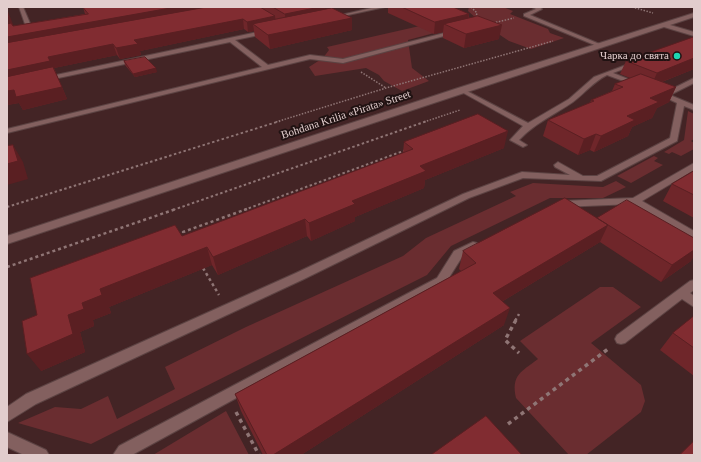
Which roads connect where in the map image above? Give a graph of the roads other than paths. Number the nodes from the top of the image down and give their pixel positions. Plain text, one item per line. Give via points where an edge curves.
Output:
1 (21, 7) edge
2 (383, 7) edge
3 (548, 7) edge
4 (372, 8) edge
5 (537, 8) edge
6 (694, 16) edge
7 (330, 18) edge
8 (664, 25) junction
9 (473, 28) edge
10 (271, 31) edge
11 (7, 32) edge
12 (694, 34) edge
13 (230, 40) junction
14 (599, 45) junction
15 (643, 60) edge
16 (266, 67) junction
17 (607, 73) junction
18 (38, 80) edge
19 (694, 80) edge
20 (461, 90) junction
21 (665, 95) junction
22 (681, 102) junction
23 (694, 108) edge
24 (528, 126) junction
25 (7, 131) edge
26 (523, 145) dead end
27 (558, 164) dead end
28 (694, 166) edge
29 (582, 178) junction
30 (635, 201) junction
31 (549, 208) edge
32 (694, 236) edge
33 (486, 239) edge
34 (7, 240) edge
35 (694, 284) edge
36 (682, 293) junction
37 (694, 302) edge
38 (621, 339) road end
39 (7, 415) edge
40 (7, 439) edge
41 (41, 455) edge
42 (121, 455) edge

1 - 11 lane via 29,28
2 - 4 lane
3 - 5 lane
4 - 7 lane
5 - 14 lane via 526,15
6 - 8 street, Bohdana Krilia «Pirata» Street
8 - 12 street
8 - 14 street, Bohdana Krilia «Pirata» Street
9 - 16 lane via 343,61 310,56
10 - 13 lane
13 - 16 lane
13 - 18 lane
14 - 20 street, Bohdana Krilia «Pirata» Street
15 - 17 lane
16 - 25 lane
17 - 21 lane
17 - 24 lane via 596,78 571,100
19 - 21 lane
20 - 24 lane
20 - 34 street, Bohdana Krilia «Pirata» Street
21 - 22 lane
22 - 23 lane
22 - 29 lane via 674,139 598,179
24 - 26 lane via 514,140
27 - 29 lane
28 - 30 lane
29 - 39 lane via 522,174 466,196 31,399
30 - 31 lane via 556,204
30 - 32 lane
33 - 42 lane via 458,254 442,281 124,451
35 - 36 lane
36 - 37 lane
36 - 38 lane
40 - 41 lane

